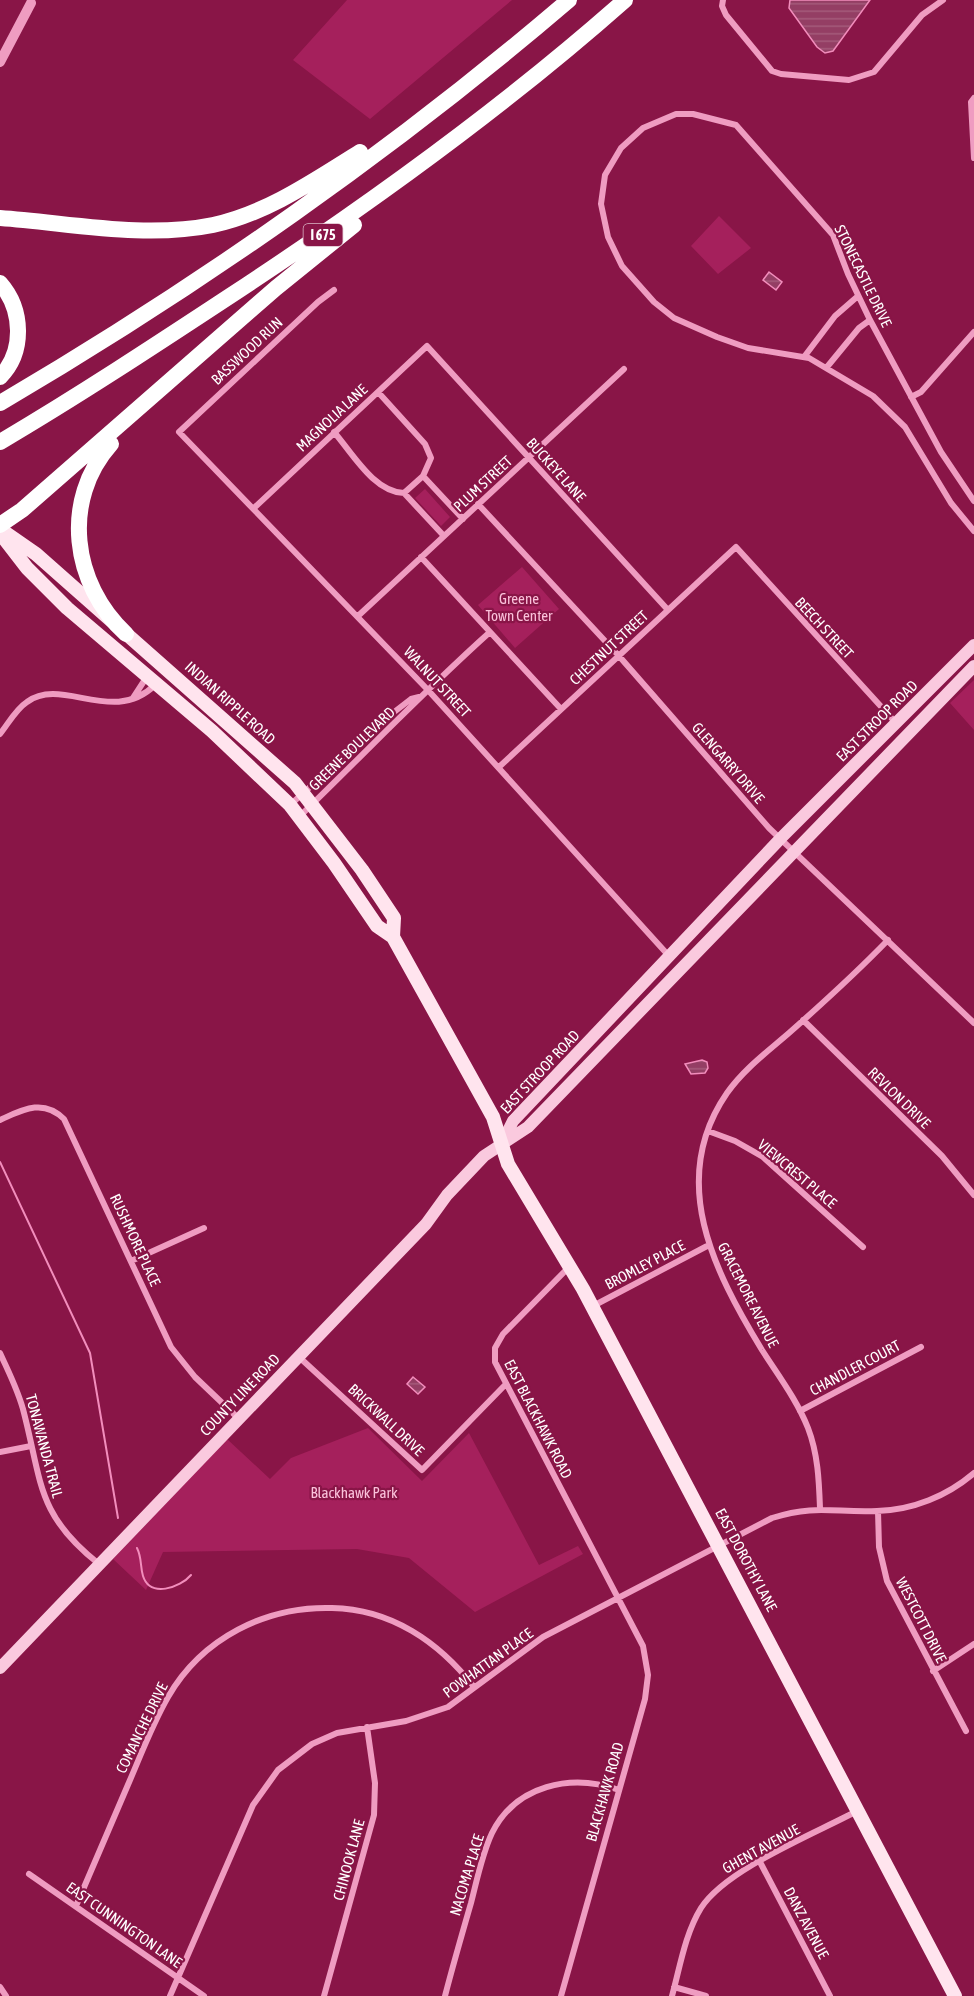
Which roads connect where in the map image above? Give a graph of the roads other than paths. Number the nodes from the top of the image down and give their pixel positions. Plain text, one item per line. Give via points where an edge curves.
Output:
1 (569, 0) edge
2 (625, 0) edge
3 (723, 0) edge
4 (943, 0) edge
5 (30, 1) edge
6 (0, 62) edge
7 (548, 68) junction
8 (466, 83) junction
9 (974, 98) edge
10 (974, 158) edge
11 (0, 218) edge
12 (0, 283) edge
13 (334, 291) dead end
14 (858, 296) junction
15 (870, 320) junction
16 (974, 332) edge
17 (427, 346) joint
18 (804, 357) junction
19 (827, 367) junction
20 (186, 369) junction
21 (624, 369) dead end
22 (0, 377) edge
23 (378, 392) junction
24 (911, 397) junction
25 (0, 403) edge
26 (179, 432) joint
27 (334, 432) junction
28 (0, 442) edge
29 (528, 458) junction
30 (423, 476) junction
31 (404, 493) junction
32 (974, 501) edge
33 (478, 504) junction
34 (254, 508) junction
35 (463, 519) junction
36 (0, 529) edge
37 (974, 531) edge
38 (444, 536) junction
39 (736, 547) joint
40 (421, 557) junction
41 (668, 610) junction
42 (358, 616) junction
43 (490, 632) junction
44 (126, 634) junction
45 (974, 645) edge
46 (619, 656) junction
47 (974, 666) edge
48 (151, 681) junction
49 (190, 688) junction
50 (427, 689) junction
51 (419, 697) junction
52 (133, 698) junction
53 (561, 710) junction
54 (896, 724) junction
55 (0, 734) edge
56 (499, 767) junction
57 (302, 793) junction
58 (290, 805) junction
59 (312, 805) junction
60 (300, 816) junction
61 (781, 838) junction
62 (794, 851) junction
63 (393, 937) junction
64 (888, 940) junction
65 (669, 956) junction
66 (623, 1005) junction
67 (803, 1020) junction
68 (974, 1023) edge
69 (608, 1045) junction
70 (585, 1046) junction
71 (0, 1120) edge
72 (708, 1131) junction
73 (502, 1144) junction
74 (974, 1195) edge
75 (204, 1228) dead end
76 (709, 1245) junction
77 (863, 1247) dead end
78 (131, 1260) junction
79 (571, 1266) junction
80 (593, 1307) junction
81 (921, 1347) dead end
82 (0, 1353) edge
83 (298, 1357) junction
84 (505, 1385) junction
85 (800, 1411) junction
86 (238, 1418) junction
87 (31, 1446) junction
88 (0, 1452) edge
89 (974, 1473) edge
90 (820, 1508) junction
91 (878, 1511) junction
92 (719, 1544) junction
93 (99, 1564) junction
94 (617, 1598) junction
95 (974, 1644) edge
96 (0, 1668) edge
97 (933, 1671) junction
98 (474, 1687) junction
99 (367, 1727) junction
100 (966, 1731) dead end
101 (618, 1790) junction
102 (859, 1810) junction
103 (760, 1862) junction
104 (29, 1874) dead end
105 (76, 1906) junction
106 (178, 1979) junction
107 (0, 1987) edge
108 (674, 1987) junction
109 (6, 1996) edge
110 (171, 1996) edge
111 (204, 1996) edge
112 (324, 1996) edge
113 (445, 1996) edge
114 (561, 1996) edge
115 (672, 1996) edge
116 (706, 1996) edge
117 (830, 1996) edge
118 (955, 1996) edge

1 - 8 highway, I 675
2 - 7 highway, I 675
3 - 4 street via 726,15 765,66 781,74 849,80 874,72 922,15
5 - 6 street
7 - 20 highway via 276,288
7 - 28 highway, I 675 via 331,230
8 - 11 highway via 333,170 271,203 224,222 150,230
8 - 25 highway, I 675 via 394,141 270,229
9 - 10 street via 970,102
12 - 22 highway via 15,310 18,333 14,358
13 - 26 street, BASSWOOD RUN
14 - 15 street, STONECASTLE DRIVE
14 - 18 street via 835,316
14 - 18 street, STONECASTLE DRIVE via 833,235 736,124 676,114 643,128 621,148 605,175 600,204 608,237 622,266 674,318 748,348
15 - 19 street via 859,327
15 - 24 street, STONECASTLE DRIVE
16 - 24 street via 921,392
17 - 23 street, MAGNOLIA LANE
17 - 29 street, BUCKEYE LANE
18 - 19 street, STONECASTLE DRIVE
19 - 37 street, STONECASTLE DRIVE via 873,396 905,427 951,503
20 - 36 highway
20 - 44 highway via 101,456 80,503 78,537 87,575 104,607
21 - 29 street, PLUM STREET
23 - 27 street, MAGNOLIA LANE
23 - 30 street via 425,444 431,459
24 - 32 street, STONECASTLE DRIVE
26 - 34 street, WALNUT STREET
27 - 31 street via 379,484 392,493
27 - 34 street, MAGNOLIA LANE
29 - 33 street, PLUM STREET
29 - 41 street, BUCKEYE LANE
30 - 31 street
30 - 35 street
31 - 38 street
33 - 35 street, PLUM STREET
33 - 46 street, GLENGARRY DRIVE
34 - 42 street, WALNUT STREET
35 - 38 street, PLUM STREET
36 - 44 main road, INDIAN RIPPLE ROAD via 36,554
36 - 48 main road, INDIAN RIPPLE ROAD via 20,561
38 - 40 street, PLUM STREET
39 - 41 street, CHESTNUT STREET
39 - 54 street, BEECH STREET
40 - 42 street, PLUM STREET
40 - 43 street
41 - 46 street, CHESTNUT STREET
42 - 50 street, WALNUT STREET
43 - 50 street, GREENE BOULEVARD
43 - 53 street
44 - 49 main road, INDIAN RIPPLE ROAD
45 - 54 main road, EAST STROOP ROAD
46 - 53 street, CHESTNUT STREET
46 - 61 street, GLENGARRY DRIVE via 727,782
47 - 62 main road, EAST STROOP ROAD
48 - 49 main road via 161,673 176,686
48 - 52 street
48 - 52 street via 144,696
48 - 58 main road, INDIAN RIPPLE ROAD via 212,731
49 - 57 main road, INDIAN RIPPLE ROAD
50 - 51 street, GREENE BOULEVARD
50 - 56 street, WALNUT STREET
51 - 57 street, GREENE BOULEVARD via 388,716
51 - 59 street, GREENE BOULEVARD
52 - 55 street via 118,704 54,696 34,698 21,707
53 - 56 street, CHESTNUT STREET
54 - 61 main road, EAST STROOP ROAD
56 - 65 street, WALNUT STREET
57 - 58 street, GREENE BOULEVARD
57 - 59 main road, INDIAN RIPPLE ROAD
58 - 60 main road, INDIAN RIPPLE ROAD
59 - 60 street, GREENE BOULEVARD
59 - 63 main road, INDIAN RIPPLE ROAD via 363,870 394,918
60 - 63 main road, INDIAN RIPPLE ROAD via 377,926
61 - 62 street, GLENGARRY DRIVE
61 - 65 main road, EAST STROOP ROAD
62 - 64 street, GLENGARRY DRIVE
62 - 69 main road, EAST STROOP ROAD
63 - 73 main road, INDIAN RIPPLE ROAD via 493,1117
64 - 67 street, GRACEMORE AVENUE
64 - 68 street, GLENGARRY DRIVE
65 - 66 main road, EAST STROOP ROAD
66 - 69 main road via 617,1025 608,1034
66 - 70 main road, EAST STROOP ROAD
67 - 72 street, GRACEMORE AVENUE via 737,1081 716,1111
67 - 74 street, REVLON DRIVE via 942,1156
69 - 70 main road via 598,1042
69 - 73 main road, EAST STROOP ROAD via 528,1127
70 - 73 main road, EAST STROOP ROAD via 513,1121
71 - 78 street, RUSHMORE PLACE via 39,1107 64,1119
72 - 76 street, GRACEMORE AVENUE via 698,1188 702,1225
72 - 77 street, VIEWCREST PLACE via 764,1157
73 - 79 main road, EAST DOROTHY LANE via 508,1164
73 - 83 main road, COUNTY LINE ROAD via 484,1156 426,1224
75 - 78 street
76 - 80 street, BROMLEY PLACE
76 - 85 street, GRACEMORE AVENUE via 741,1313
78 - 86 street, RUSHMORE PLACE via 178,1357
79 - 80 main road, EAST DOROTHY LANE
79 - 84 street, EAST BLACKHAWK ROAD via 497,1343 495,1362
80 - 92 main road, EAST DOROTHY LANE
81 - 85 street, CHANDLER COURT
82 - 87 street, TONAWANDA TRAIL via 21,1401
83 - 84 street, BRICKWALL DRIVE via 422,1470
83 - 86 main road, COUNTY LINE ROAD
84 - 94 street, EAST BLACKHAWK ROAD
85 - 90 street, GRACEMORE AVENUE via 816,1458
86 - 93 main road, COUNTY LINE ROAD
87 - 88 street
87 - 93 street, TONAWANDA TRAIL via 50,1511 68,1537
89 - 91 street, POWHATTAN PLACE via 925,1502
90 - 91 street, POWHATTAN PLACE
90 - 92 street, POWHATTAN PLACE via 772,1518
91 - 97 street, WESTCOTT DRIVE via 879,1547 887,1581
92 - 94 street, POWHATTAN PLACE
92 - 102 main road, EAST DOROTHY LANE
93 - 96 main road, COUNTY LINE ROAD
94 - 98 street, POWHATTAN PLACE via 529,1646
94 - 101 street, BLACKHAWK ROAD via 643,1646 648,1675 645,1699
95 - 97 street
97 - 100 street, WESTCOTT DRIVE
98 - 99 street, POWHATTAN PLACE via 434,1713
98 - 105 street, COMANCHE DRIVE via 435,1646 402,1625 371,1614 338,1608 300,1609 238,1629 199,1657 169,1695
99 - 106 street, POWHATTAN PLACE via 312,1743 268,1781 253,1804
99 - 112 street, CHINOOK LANE via 375,1783 374,1815
101 - 113 street, NACOMA PLACE via 594,1783 558,1783 526,1795 508,1810 489,1840
101 - 114 street, BLACKHAWK ROAD
102 - 103 street, GHENT AVENUE
102 - 118 main road, EAST DOROTHY LANE
103 - 108 street, GHENT AVENUE via 728,1880 702,1908 690,1931
103 - 117 street, DANZ AVENUE
104 - 105 street, EAST CUNNINGTON LANE
105 - 106 street, EAST CUNNINGTON LANE
106 - 110 street, POWHATTAN PLACE
106 - 111 street, EAST CUNNINGTON LANE
107 - 109 street
108 - 115 street, GHENT AVENUE
108 - 116 street

